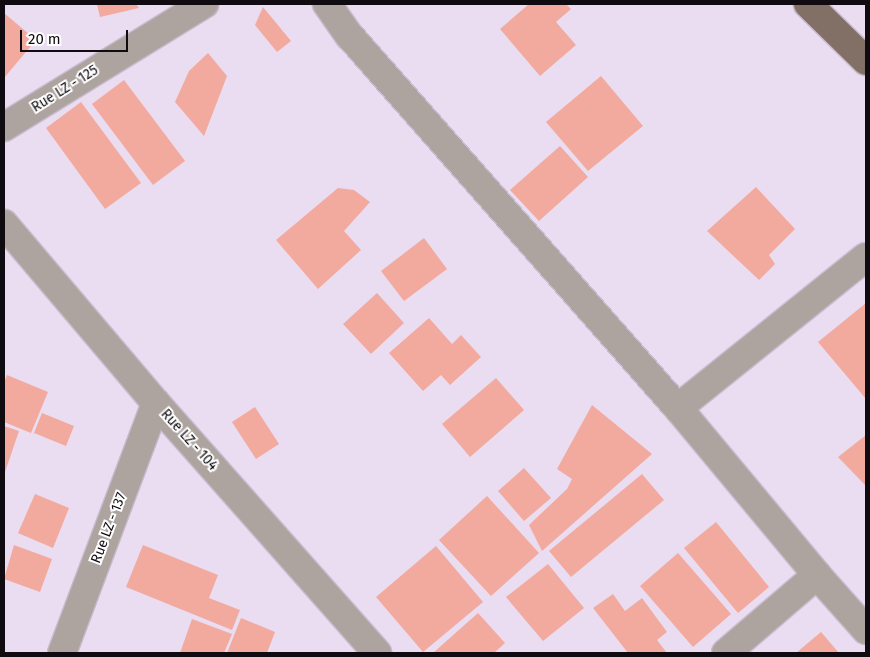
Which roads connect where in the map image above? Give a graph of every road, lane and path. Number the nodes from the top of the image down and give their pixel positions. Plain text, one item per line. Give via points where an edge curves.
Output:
1 (204, 4) edge
2 (327, 4) edge
3 (808, 4) edge
4 (866, 61) edge
5 (4, 127) edge
6 (4, 224) edge
7 (866, 257) edge
8 (156, 403) junction
9 (678, 408) junction
10 (817, 575) junction
11 (866, 630) edge
12 (62, 653) edge
13 (378, 653) edge
14 (726, 653) edge

1 - 5 street, Rue LZ - 125
2 - 9 street via 349,35
3 - 4 main road
6 - 8 street, Rue LZ - 104
7 - 9 street
8 - 12 street, Rue LZ - 137
8 - 13 street, Rue LZ - 104
9 - 10 street
10 - 11 street
10 - 14 street

